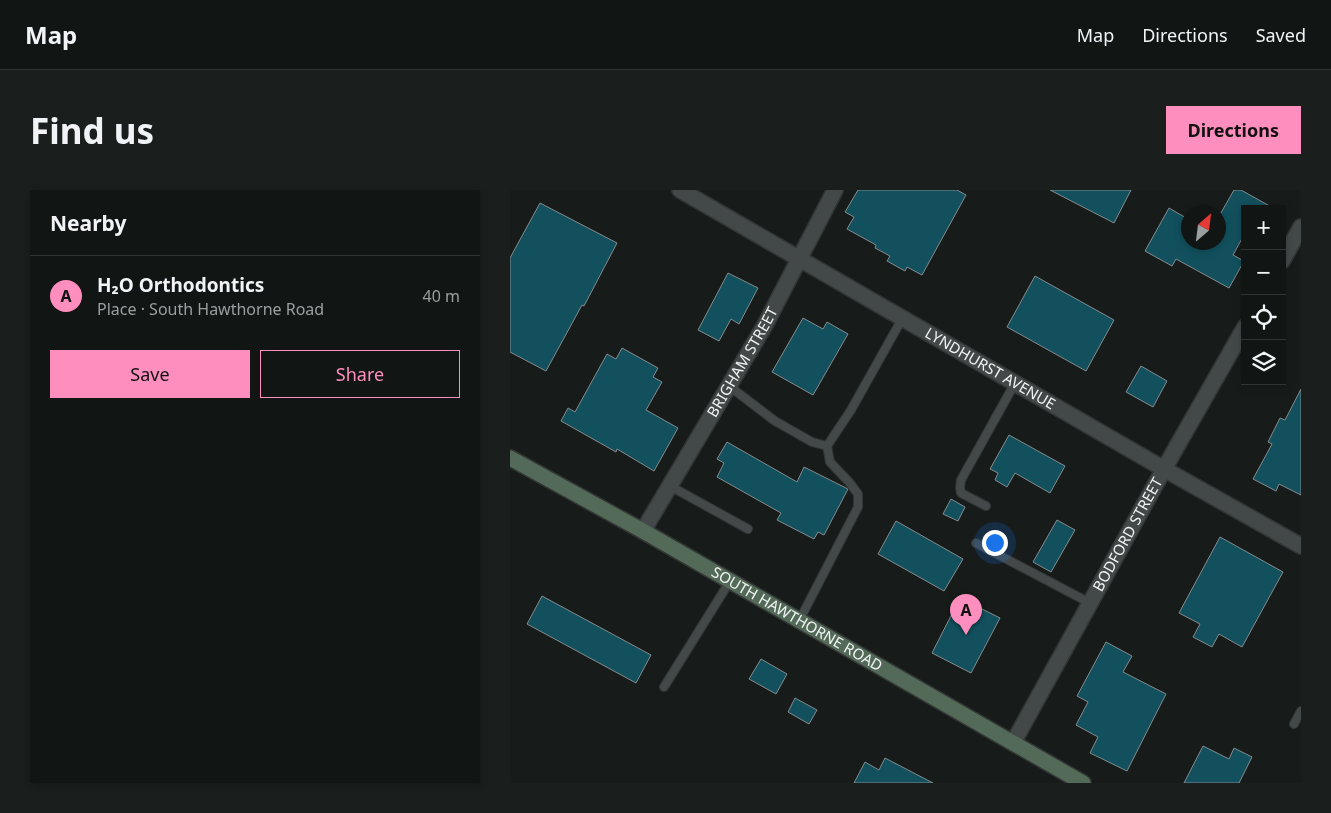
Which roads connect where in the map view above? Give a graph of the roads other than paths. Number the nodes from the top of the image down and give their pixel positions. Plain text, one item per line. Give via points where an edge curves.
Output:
1 (680, 190) edge
2 (835, 190) edge
3 (1301, 227) edge
4 (1286, 253) edge
5 (799, 259) junction
6 (902, 318) junction
7 (1241, 334) edge
8 (1015, 383) junction
9 (729, 386) junction
10 (827, 446) junction
11 (510, 458) edge
12 (1164, 469) junction
13 (670, 486) junction
14 (986, 506) dead end
15 (748, 529) dead end
16 (643, 531) junction
17 (976, 542) dead end
18 (1301, 546) edge
19 (730, 580) junction
20 (1090, 603) junction
21 (799, 620) junction
22 (664, 687) dead end
23 (1301, 711) edge
24 (1294, 724) dead end
25 (1013, 743) junction
26 (1083, 783) edge

1 - 5 street, LYNDHURST AVENUE
2 - 5 street, BRIGHAM STREET
3 - 4 street
5 - 6 street, LYNDHURST AVENUE
5 - 9 street, BRIGHAM STREET
6 - 8 street, LYNDHURST AVENUE
6 - 10 lane via 851,410
7 - 12 street, BODFORD STREET
8 - 12 street, LYNDHURST AVENUE
8 - 14 lane via 961,480 961,493
9 - 10 lane via 775,421 812,442
9 - 13 street, BRIGHAM STREET
10 - 21 lane via 830,462 858,494 858,507
11 - 16 main road, SOUTH HAWTHORNE ROAD
12 - 18 street, LYNDHURST AVENUE
12 - 20 street, BODFORD STREET
13 - 15 lane
13 - 16 street, BRIGHAM STREET
16 - 19 main road, SOUTH HAWTHORNE ROAD
17 - 20 lane
19 - 21 main road, SOUTH HAWTHORNE ROAD
19 - 22 lane
20 - 25 street, BODFORD STREET
21 - 25 main road, SOUTH HAWTHORNE ROAD
23 - 24 lane
25 - 26 main road, SOUTH HAWTHORNE ROAD

